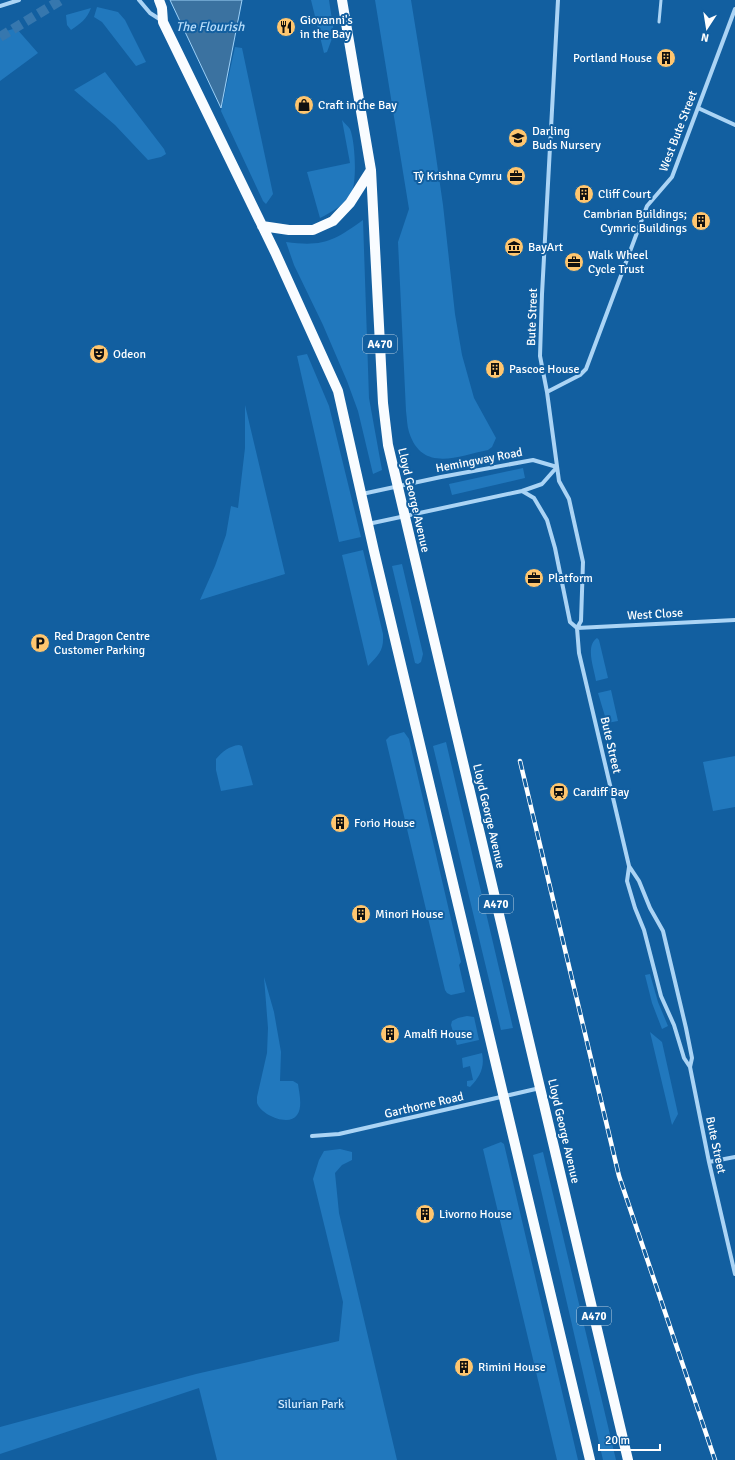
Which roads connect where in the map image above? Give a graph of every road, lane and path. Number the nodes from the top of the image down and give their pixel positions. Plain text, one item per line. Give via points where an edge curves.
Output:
1 (19, 0) edge
2 (139, 0) edge
3 (159, 0) edge
4 (342, 0) edge
5 (558, 0) edge
6 (661, 0) edge
7 (0, 6) edge
8 (735, 9) edge
9 (163, 22) junction
10 (659, 22) dead end
11 (698, 108) junction
12 (735, 125) edge
13 (371, 170) junction
14 (262, 226) junction
15 (547, 392) junction
16 (557, 467) junction
17 (398, 486) junction
18 (522, 491) junction
19 (362, 494) junction
20 (405, 516) junction
21 (368, 524) junction
22 (735, 620) edge
23 (577, 628) junction
24 (629, 866) junction
25 (690, 1067) junction
26 (540, 1088) junction
27 (503, 1096) junction
28 (312, 1136) dead end
29 (735, 1157) edge
30 (709, 1162) junction
31 (735, 1274) edge
32 (590, 1460) edge
33 (628, 1460) edge

1 - 7 street
2 - 9 street
3 - 9 main road
4 - 13 main road, A470
5 - 15 street, Bute Street via 540,356
6 - 10 lane
8 - 11 street, West Bute Street
9 - 14 main road
11 - 12 street
11 - 15 street, West Bute Street via 672,177 647,206 586,369 580,375
13 - 14 main road via 350,203 333,221 313,230
13 - 17 main road, Lloyd George Avenue / A470 via 383,409
14 - 19 main road via 338,391
15 - 16 street, Bute Street
16 - 17 street, Hemingway Road via 532,460
16 - 18 street via 542,484
16 - 23 street, Bute Street via 559,481 570,500 583,562 581,621
17 - 19 street, Hemingway Road
17 - 20 main road, Lloyd George Avenue / A470
18 - 20 street
18 - 23 street, Bute Street via 534,498 547,520 570,622
19 - 21 main road
20 - 21 street
20 - 26 main road, Lloyd George Avenue / A470
21 - 27 main road
22 - 23 street, West Close
23 - 24 street, Bute Street via 579,653
24 - 25 street, Bute Street via 627,881 644,930 661,996 674,1025 684,1058
24 - 25 street, Bute Street via 663,931 692,1058
25 - 30 street, Bute Street
26 - 27 street, Garthorne Road
26 - 33 main road, Lloyd George Avenue / A470
27 - 28 street, Garthorne Road via 339,1134
27 - 32 main road
29 - 30 street
30 - 31 street, Bute Street

